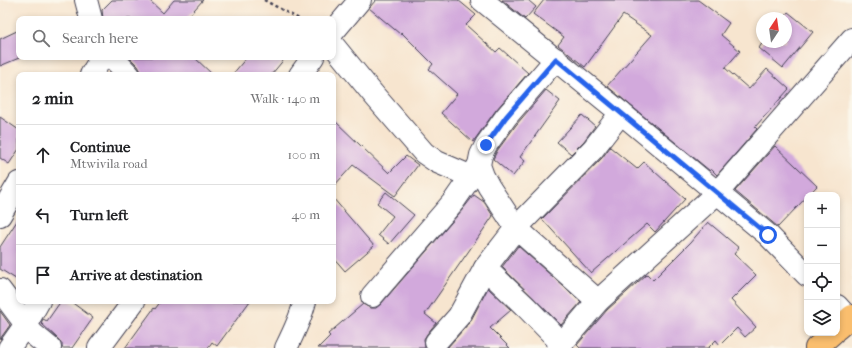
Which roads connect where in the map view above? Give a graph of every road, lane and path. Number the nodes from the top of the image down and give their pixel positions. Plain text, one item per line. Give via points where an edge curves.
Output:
1 (86, 0) edge
2 (264, 0) edge
3 (360, 0) edge
4 (482, 0) edge
5 (90, 16) edge
6 (294, 16) edge
7 (336, 28) edge
8 (852, 38) edge
9 (336, 48) edge
10 (556, 59) junction
11 (100, 60) edge
12 (115, 60) edge
13 (312, 60) edge
14 (93, 72) edge
15 (126, 72) edge
16 (302, 72) edge
17 (621, 113) junction
18 (475, 171) junction
19 (16, 188) edge
20 (717, 193) junction
21 (0, 215) edge
22 (516, 228) junction
23 (485, 268) junction
24 (804, 272) edge
25 (0, 290) edge
26 (372, 296) dead end
27 (598, 301) junction
28 (38, 304) edge
29 (132, 304) edge
30 (303, 304) edge
31 (26, 324) junction
32 (830, 336) edge
33 (436, 342) dead end
34 (560, 346) edge
35 (10, 348) edge
36 (50, 348) edge
37 (99, 348) edge
38 (286, 348) edge
39 (816, 348) edge

1 - 5 street
2 - 6 path
3 - 7 street
4 - 10 street
8 - 20 street
9 - 18 street via 424,152 437,162
10 - 17 street
10 - 18 street via 506,117 486,145
11 - 14 street
12 - 15 street
13 - 16 street
17 - 20 street
17 - 22 street via 593,149
18 - 22 street via 483,176
18 - 26 street via 454,201
19 - 21 street
20 - 24 street via 768,235
20 - 27 street
22 - 23 street
22 - 27 street
23 - 33 street via 459,316
23 - 34 street via 526,307
25 - 31 street
27 - 34 street
28 - 31 street
29 - 37 street
30 - 38 street
31 - 35 street
31 - 36 street via 33,334
32 - 39 highway

